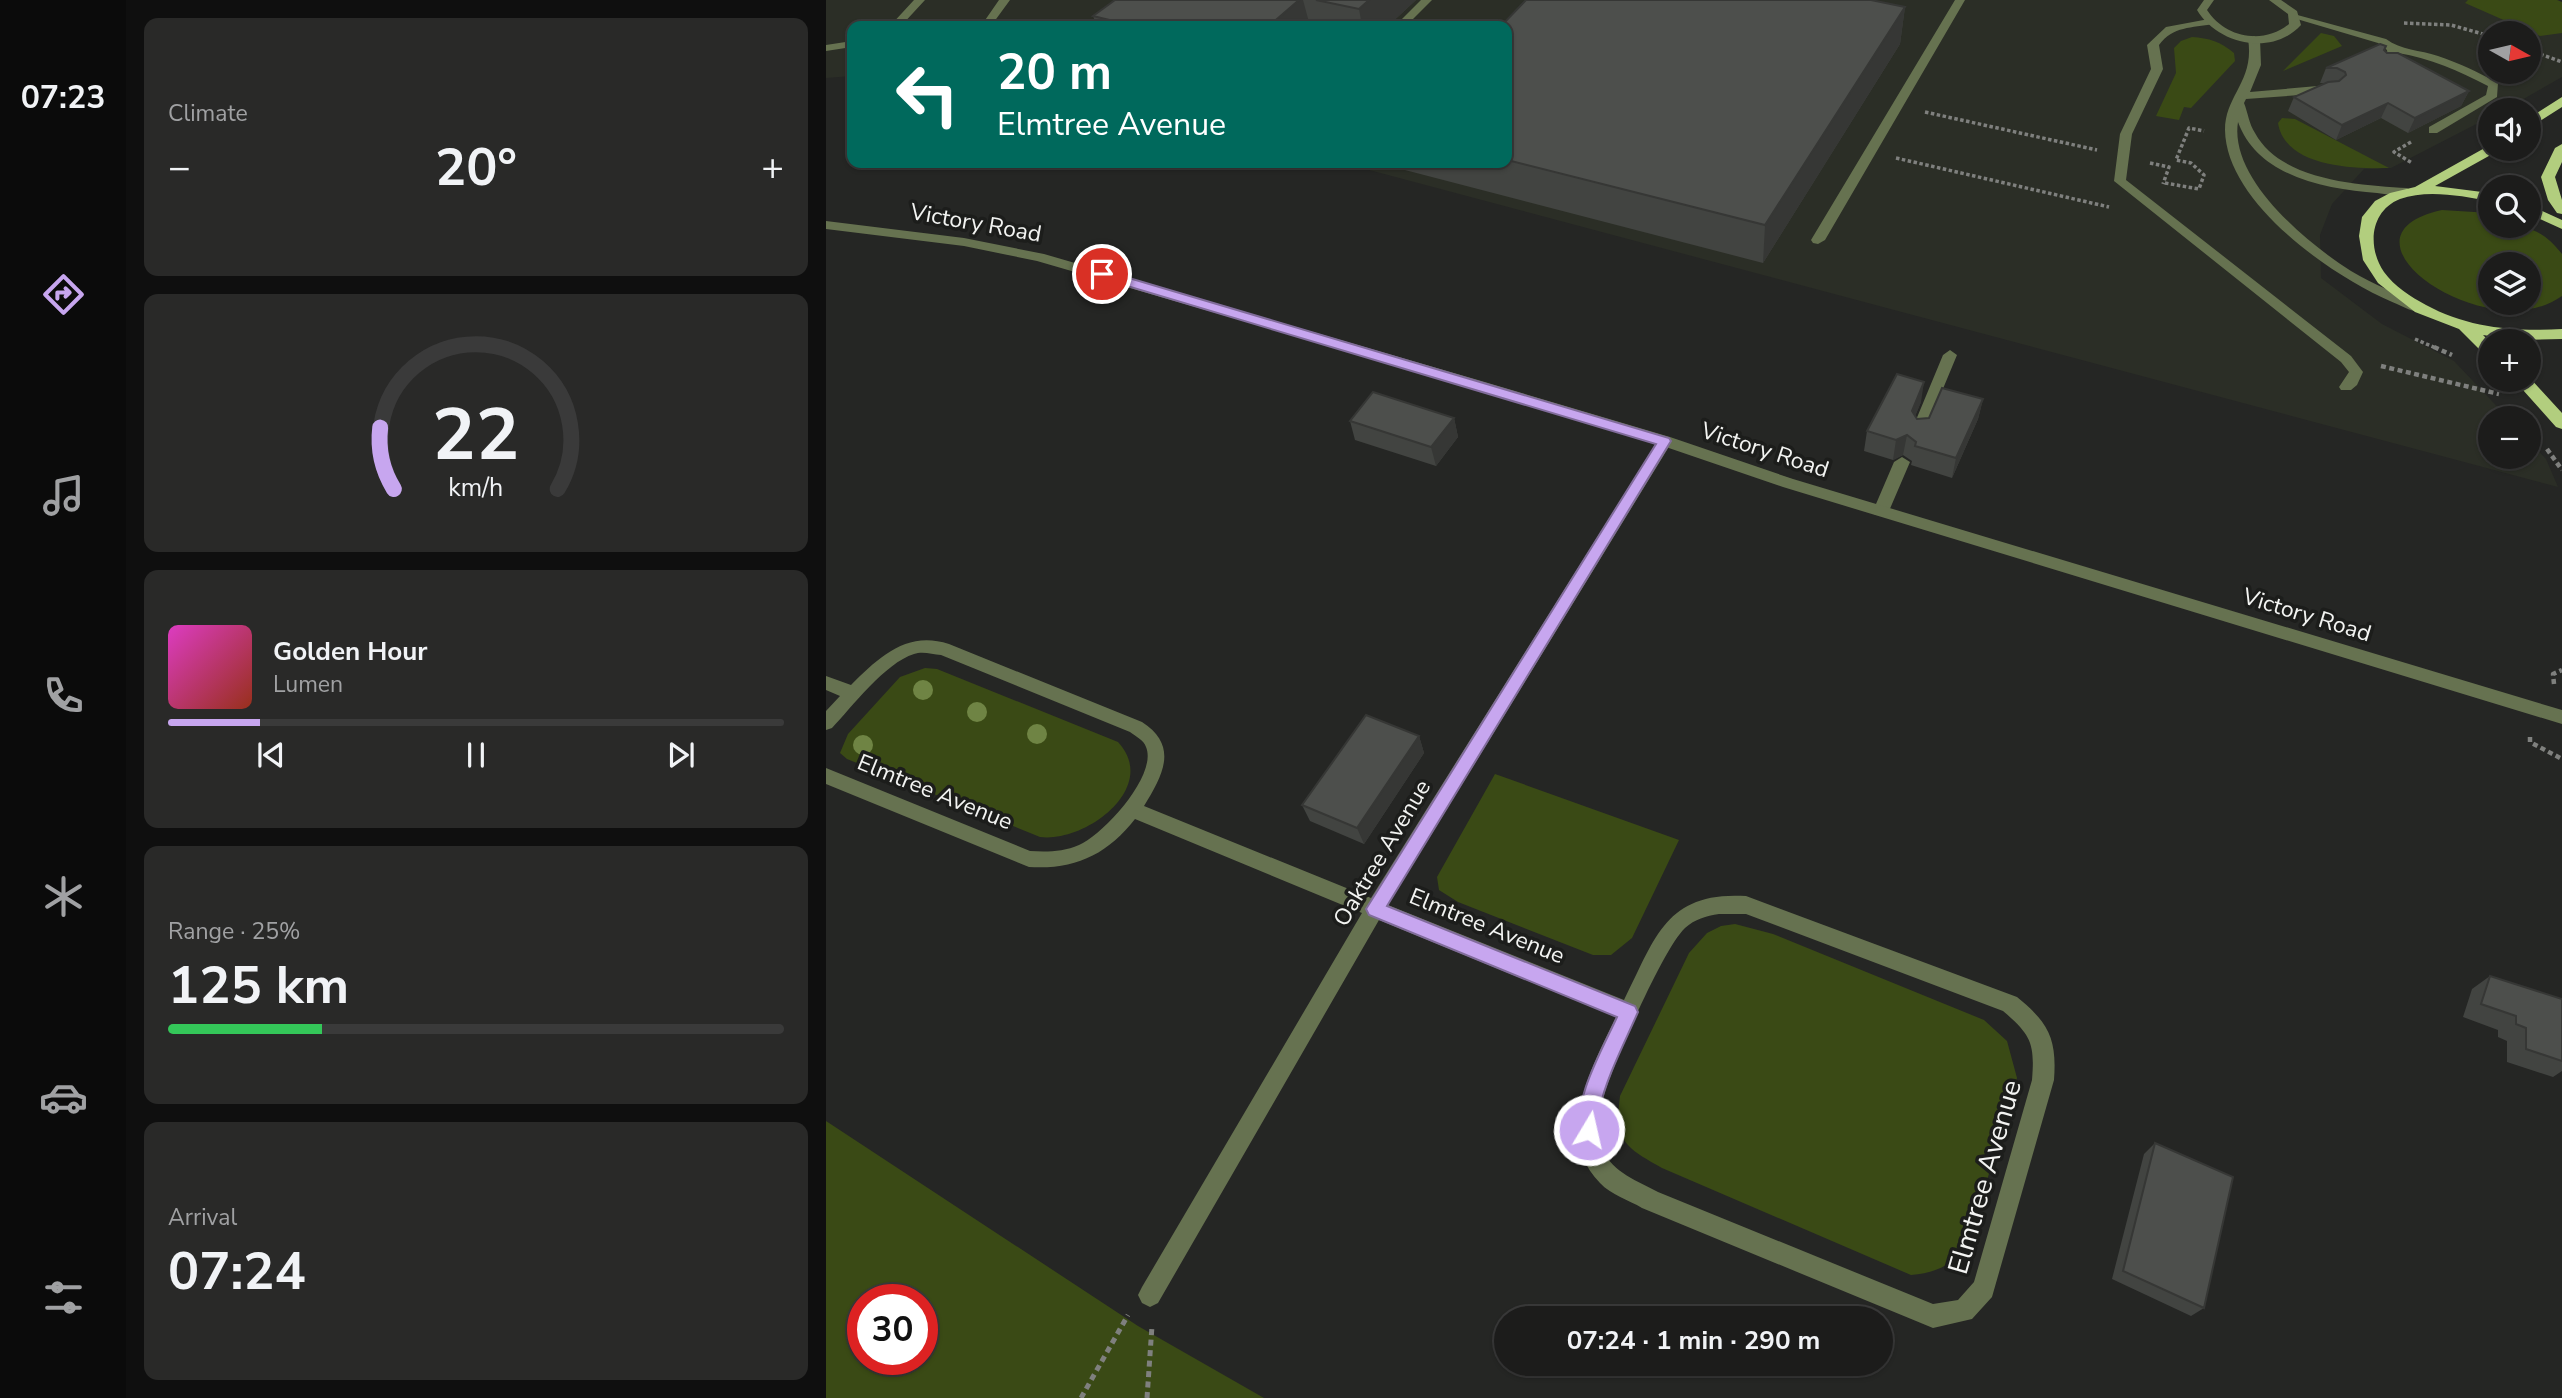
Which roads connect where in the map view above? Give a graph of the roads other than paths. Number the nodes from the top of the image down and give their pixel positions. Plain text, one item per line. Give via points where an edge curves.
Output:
1 (920, 0) edge
2 (1005, 0) edge
3 (1427, 0) edge
4 (1959, 0) edge
5 (2208, 0) edge
6 (2274, 0) edge
7 (2294, 15) junction
8 (900, 21) edge
9 (990, 21) edge
10 (1405, 21) edge
11 (2209, 22) junction
12 (2254, 39) junction
13 (847, 45) edge
14 (826, 48) edge
15 (2393, 50) junction
16 (2386, 64) edge
17 (2331, 89) edge
18 (2240, 100) junction
19 (2562, 102) edge
20 (2541, 116) edge
21 (2433, 130) dead end
22 (2562, 148) edge
23 (2478, 156) edge
24 (2412, 192) junction
25 (2478, 195) edge
26 (2562, 211) edge
27 (2541, 215) edge
28 (826, 225) edge
29 (2562, 225) edge
30 (1818, 240) dead end
31 (2427, 311) junction
32 (2463, 325) junction
33 (2562, 334) edge
34 (2478, 339) edge
35 (1950, 355) dead end
36 (2346, 387) dead end
37 (2533, 392) edge
38 (2562, 423) edge
39 (1917, 432) edge
40 (1665, 441) junction
41 (1902, 462) dead end
42 (1881, 512) junction
43 (826, 683) edge
44 (854, 694) junction
45 (2562, 718) edge
46 (826, 723) edge
47 (826, 776) edge
48 (1130, 809) junction
49 (1375, 909) junction
50 (1629, 1012) junction
51 (1150, 1295) road end

1 - 8 street
2 - 9 street
3 - 10 street
4 - 30 street
5 - 11 street via 2202,10
6 - 7 street
7 - 12 street via 2295,25 2289,32
7 - 15 street via 2363,34
11 - 12 street via 2234,36
11 - 36 street via 2179,25 2158,36 2153,45 2157,69 2126,134 2120,181 2346,359 2356,372
12 - 18 street via 2257,69
13 - 14 street
15 - 16 street
15 - 21 street via 2441,59 2494,85 2491,97
17 - 18 street
18 - 24 street via 2252,138 2290,169 2338,186
18 - 31 street via 2231,127 2235,153 2249,182 2287,226 2346,274
19 - 20 highway
22 - 26 highway via 2548,177
23 - 24 highway
24 - 25 highway via 2445,190
24 - 31 highway via 2388,200 2369,218 2367,246 2383,280
27 - 29 highway
28 - 40 street, Victory Road via 964,242 1039,257
31 - 32 highway
32 - 33 highway via 2515,335
32 - 34 highway
35 - 39 street
37 - 38 highway
40 - 42 street, Victory Road
40 - 49 street, Oaktree Avenue
41 - 42 street
42 - 45 street, Victory Road
43 - 44 street
44 - 46 street, Elmtree Avenue
44 - 48 street, Elmtree Avenue via 891,659 908,648 927,645 1136,727 1154,742 1157,751 1150,780
47 - 48 street, Elmtree Avenue via 1029,859 1054,861 1095,846
48 - 49 street, Elmtree Avenue
49 - 50 street, Elmtree Avenue
49 - 51 street, Oaktree Avenue
50 - 50 street, Elmtree Avenue via 1676,922 1700,908 1722,903 1746,905 2010,1004 2035,1024 2046,1050 2043,1080 1984,1289 1964,1311 1933,1316 1650,1200 1607,1175 1589,1147 1588,1113

